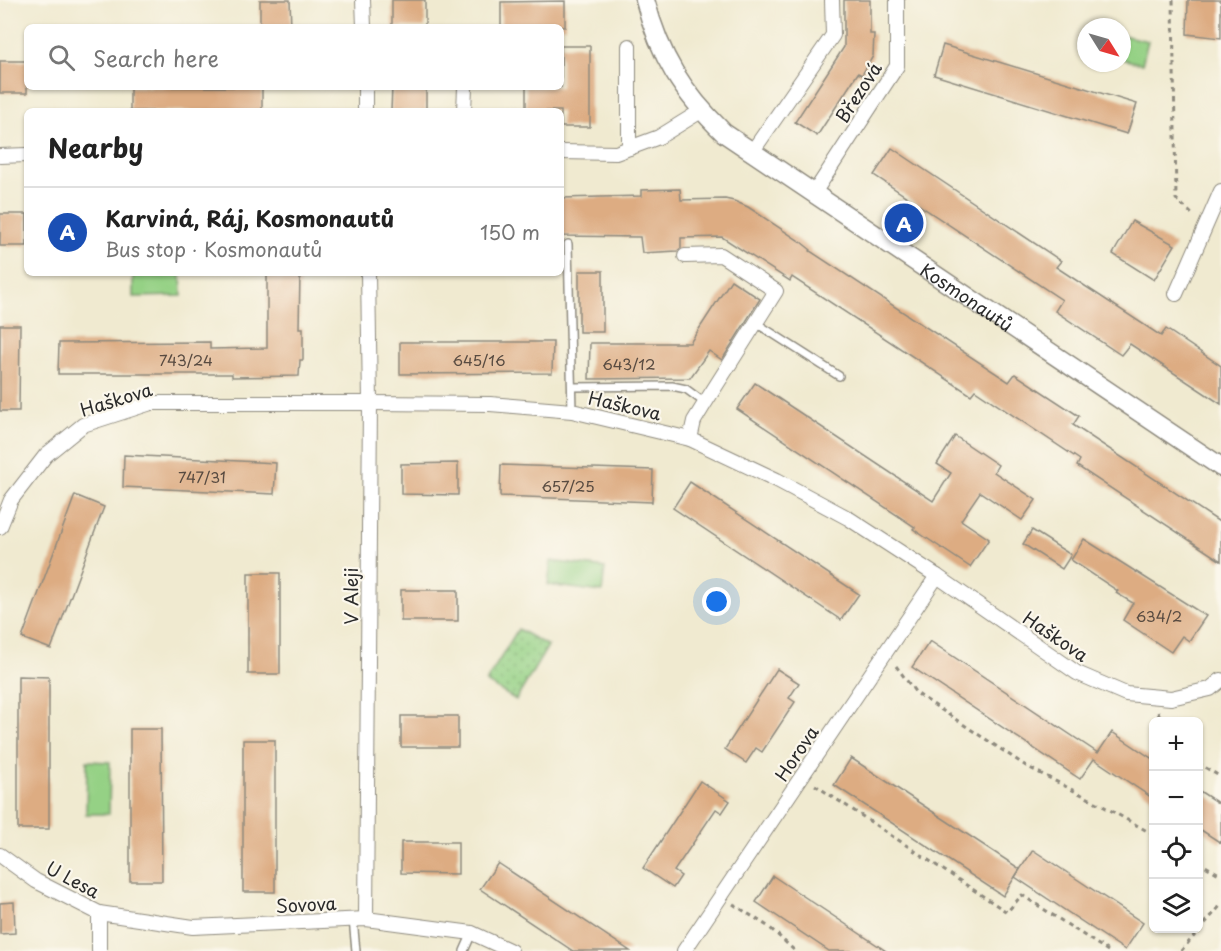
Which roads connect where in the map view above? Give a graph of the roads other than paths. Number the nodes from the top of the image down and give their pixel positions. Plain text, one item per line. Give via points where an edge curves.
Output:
1 (363, 0) edge
2 (645, 0) edge
3 (832, 0) edge
4 (897, 0) edge
5 (364, 24) edge
6 (630, 46) dead end
7 (365, 90) edge
8 (465, 90) edge
9 (365, 108) edge
10 (464, 108) edge
11 (701, 111) junction
12 (628, 148) junction
13 (564, 152) edge
14 (752, 152) junction
15 (24, 155) edge
16 (0, 156) edge
17 (1221, 190) edge
18 (814, 193) junction
19 (568, 244) dead end
20 (685, 256) dead end
21 (368, 276) edge
22 (1176, 294) dead end
23 (756, 322) junction
24 (839, 376) dead end
25 (572, 387) junction
26 (370, 403) junction
27 (705, 403) junction
28 (572, 411) junction
29 (690, 439) junction
30 (1221, 467) edge
31 (0, 527) edge
32 (937, 576) junction
33 (1221, 680) edge
34 (0, 855) edge
35 (99, 913) junction
36 (360, 919) junction
37 (472, 933) junction
38 (99, 951) edge
39 (356, 951) edge
40 (464, 951) edge
41 (511, 951) edge
42 (684, 951) edge

1 - 5 street
2 - 11 street, Kosmonautů via 670,69
3 - 14 street via 833,35
4 - 18 street, Březová via 897,66
6 - 12 street
7 - 9 street
8 - 10 street
11 - 12 street via 659,137
11 - 14 street, Kosmonautů
12 - 13 street via 616,153
14 - 18 street, Kosmonautů
15 - 16 street
17 - 22 street
18 - 30 street, Kosmonautů
19 - 25 lane
20 - 23 street via 720,255 776,291
21 - 26 street, V Aleji
23 - 24 lane
23 - 27 street
25 - 27 lane via 672,386 686,389
25 - 28 lane
26 - 28 street, Haškova
26 - 31 street, Haškova via 151,404 83,425 46,454 11,500
26 - 36 street, V Aleji
27 - 29 street via 694,421
28 - 29 street, Haškova
29 - 32 street, Haškova via 848,518
32 - 33 street, Haškova via 1077,673 1126,694 1171,698 1210,689
32 - 42 street, Horova
34 - 35 street, U Lesa via 36,880
35 - 36 street, Sovova via 193,927
35 - 38 street, U Lesa
36 - 37 street, Sovova
36 - 39 lane
37 - 40 lane
37 - 41 street, Sovova

